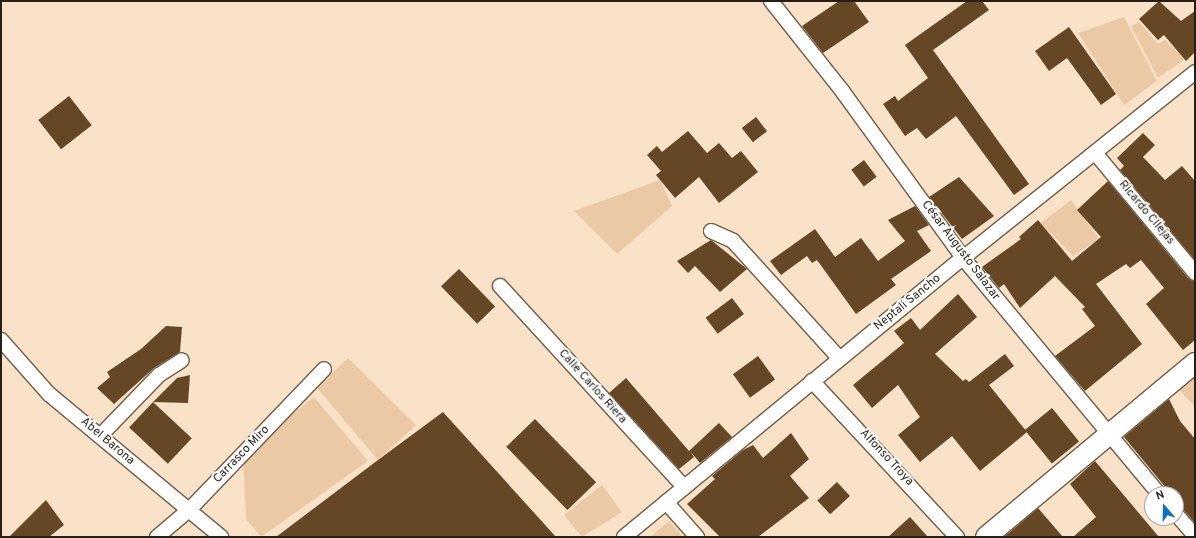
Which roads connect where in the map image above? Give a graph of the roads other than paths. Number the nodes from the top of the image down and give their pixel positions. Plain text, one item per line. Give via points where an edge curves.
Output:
1 (771, 1) edge
2 (1195, 72) edge
3 (1096, 154) junction
4 (711, 230) dead end
5 (963, 258) junction
6 (1195, 273) edge
7 (500, 286) dead end
8 (1, 340) edge
9 (840, 359) junction
10 (182, 360) dead end
11 (1195, 363) edge
12 (324, 369) dead end
13 (812, 381) junction
14 (1107, 435) junction
15 (100, 436) junction
16 (1152, 486) edge
17 (684, 487) junction
18 (666, 502) junction
19 (189, 510) junction
20 (1184, 523) edge
21 (1195, 536) edge
22 (157, 537) edge
23 (221, 537) edge
24 (624, 537) edge
25 (697, 537) edge
26 (957, 537) edge
27 (986, 537) edge

1 - 5 street, César Augusto Salazar via 843,92
2 - 3 street, Neptali Sancho
3 - 5 street, Neptali Sancho
3 - 6 street, Ricardo Cllejas
4 - 9 street via 733,241
5 - 9 street, Neptali Sancho
5 - 14 street, César Augusto Salazar
7 - 17 street, Calle Carlos Riera
8 - 15 street, Abel Barona via 49,394
9 - 13 street, Neptali Sancho
10 - 15 street via 159,375
11 - 14 street
12 - 19 street, Carrasco Miro
13 - 17 street, Neptali Sancho
13 - 26 street, Alfonso Troya
14 - 16 street, César Augusto Salazar
14 - 27 street
15 - 19 street, Abel Barona
17 - 18 street, Neptali Sancho
18 - 24 street, Neptali Sancho
18 - 25 street
19 - 22 street, Carrasco Miro
19 - 23 street, Abel Barona
20 - 21 street

